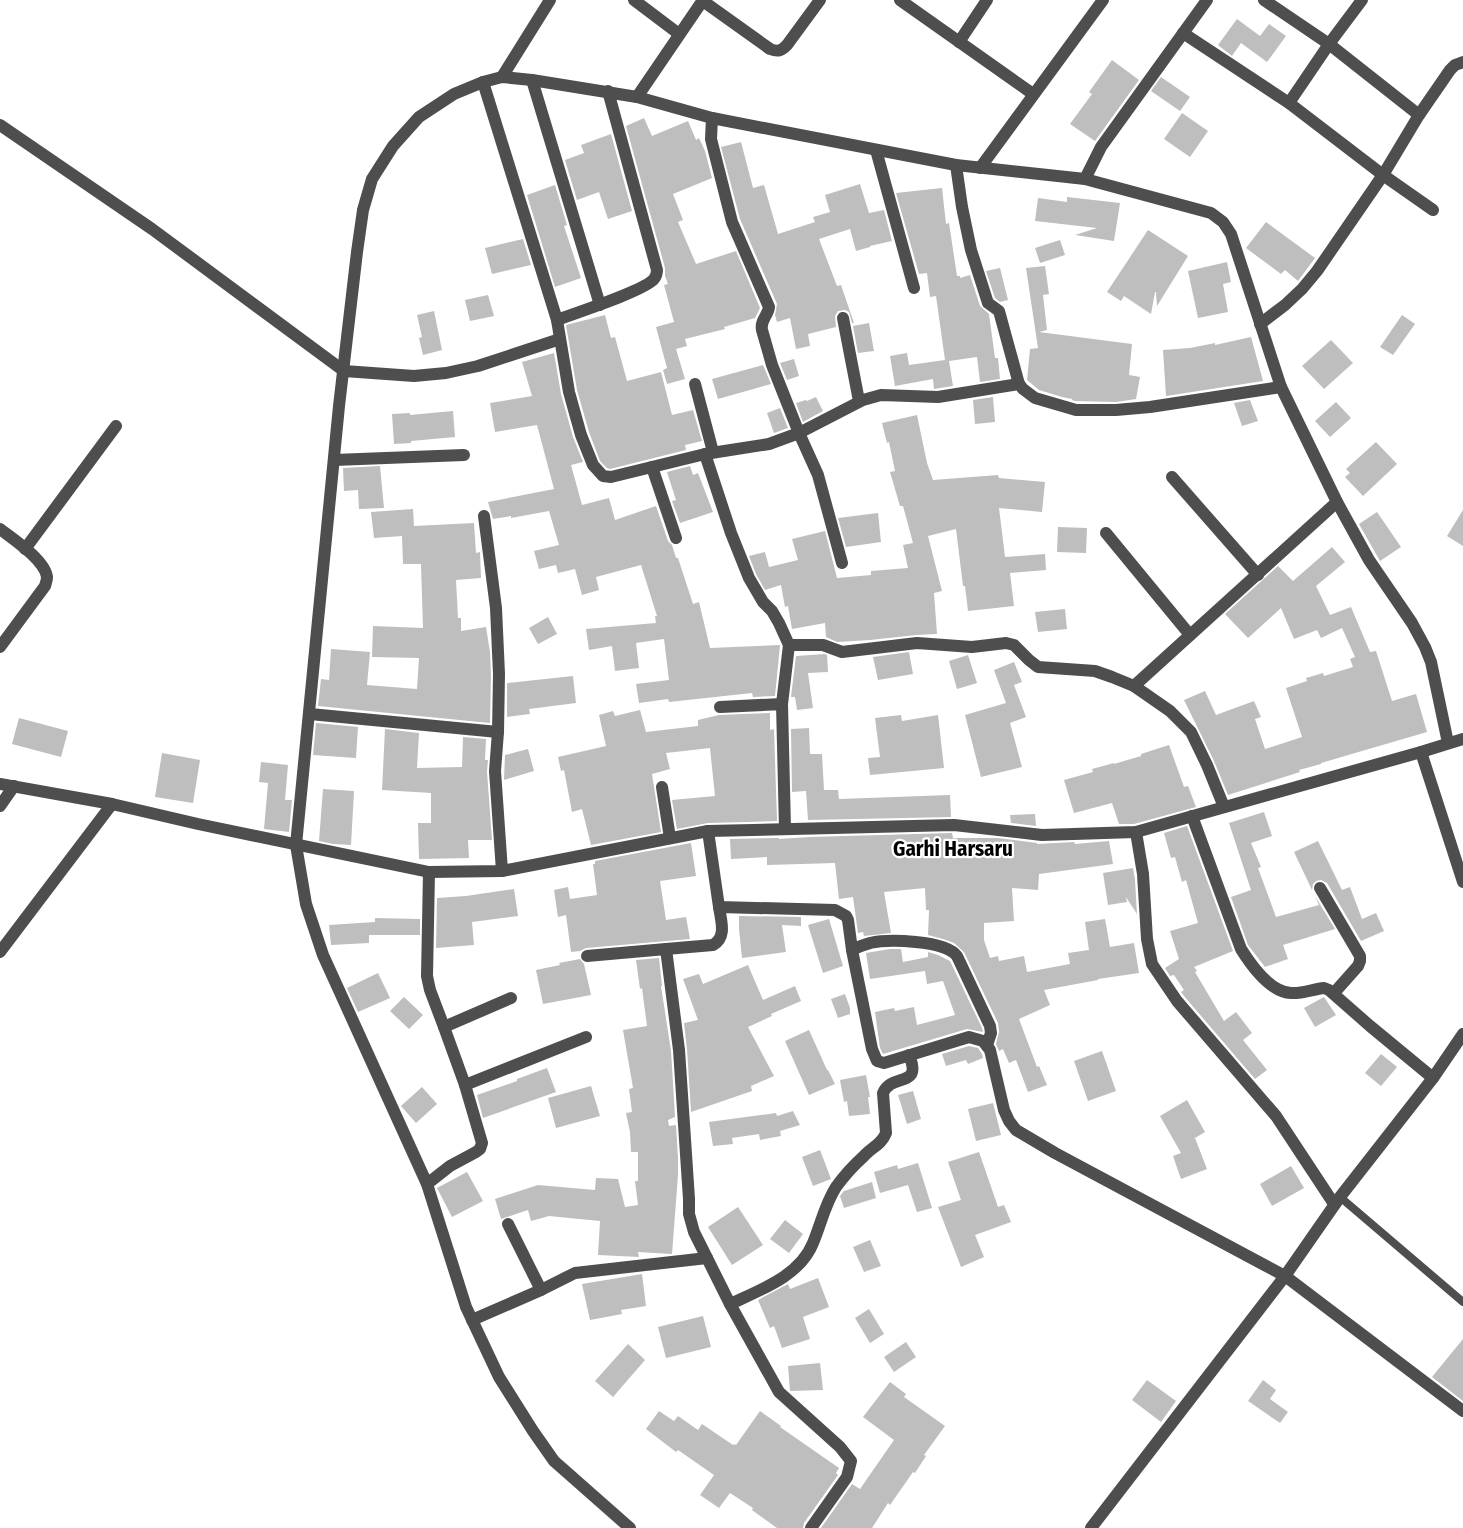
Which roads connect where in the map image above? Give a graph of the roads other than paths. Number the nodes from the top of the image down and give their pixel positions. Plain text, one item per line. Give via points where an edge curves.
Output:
1 (550, 0) edge
2 (634, 0) edge
3 (703, 0) edge
4 (820, 0) edge
5 (900, 0) edge
6 (987, 0) edge
7 (1102, 0) edge
8 (1207, 0) edge
9 (1264, 0) edge
10 (1362, 0) edge
11 (1183, 33) junction
12 (679, 34) junction
13 (959, 42) junction
14 (1329, 44) junction
15 (1463, 62) edge
16 (502, 77) junction
17 (532, 80) junction
18 (483, 81) junction
19 (608, 92) junction
20 (1033, 94) junction
21 (637, 97) junction
22 (1289, 103) junction
23 (1419, 115) junction
24 (712, 118) junction
25 (0, 125) edge
26 (876, 150) junction
27 (956, 165) junction
28 (980, 168) junction
29 (1383, 175) junction
30 (1085, 179) junction
31 (1433, 210) dead end
32 (914, 288) dead end
33 (600, 305) junction
34 (843, 318) dead end
35 (557, 320) junction
36 (1260, 324) junction
37 (560, 339) junction
38 (344, 371) junction
39 (695, 384) dead end
40 (1019, 384) junction
41 (1281, 387) junction
42 (859, 401) junction
43 (116, 426) dead end
44 (799, 434) junction
45 (709, 453) junction
46 (464, 455) dead end
47 (334, 460) junction
48 (652, 467) junction
49 (1172, 477) dead end
50 (1337, 502) junction
51 (484, 516) dead end
52 (0, 529) edge
53 (1106, 533) dead end
54 (676, 538) dead end
55 (25, 549) junction
56 (842, 563) dead end
57 (1258, 575) junction
58 (1190, 635) junction
59 (789, 645) junction
60 (0, 647) edge
61 (1134, 686) junction
62 (782, 704) junction
63 (720, 707) dead end
64 (310, 714) junction
65 (498, 732) junction
66 (1463, 739) edge
67 (1448, 743) junction
68 (1421, 752) junction
69 (0, 784) edge
70 (14, 786) junction
71 (662, 787) dead end
72 (112, 804) junction
73 (0, 806) edge
74 (1224, 807) junction
75 (1192, 816) junction
76 (785, 829) junction
77 (708, 831) junction
78 (1136, 831) junction
79 (670, 838) junction
80 (296, 845) junction
81 (502, 871) junction
82 (429, 872) junction
83 (1463, 882) edge
84 (1320, 888) dead end
85 (719, 907) junction
86 (666, 949) junction
87 (852, 950) junction
88 (0, 952) edge
89 (587, 956) dead end
90 (1335, 993) junction
91 (511, 998) dead end
92 (444, 1027) junction
93 (1463, 1034) edge
94 (586, 1037) dead end
95 (987, 1045) junction
96 (909, 1055) junction
97 (1433, 1078) junction
98 (465, 1085) junction
99 (427, 1184) junction
100 (1337, 1201) junction
101 (508, 1224) dead end
102 (707, 1257) junction
103 (1286, 1276) junction
104 (541, 1290) junction
105 (1463, 1302) edge
106 (730, 1304) junction
107 (472, 1320) junction
108 (1463, 1410) edge
109 (630, 1528) edge
110 (811, 1528) edge
111 (1091, 1528) edge

1 - 16 street
2 - 12 street
3 - 4 street via 776,52 787,45
3 - 12 street
5 - 13 street
6 - 13 street
7 - 20 street
8 - 11 street
9 - 14 street
10 - 14 street
11 - 22 street
11 - 30 street via 1101,147
12 - 21 street
13 - 20 street
14 - 22 street
14 - 23 street
15 - 23 street via 1450,70
16 - 17 street
16 - 18 street
17 - 19 street
17 - 33 street
18 - 35 street
18 - 38 street via 419,117 393,146 372,179 363,210
19 - 21 street
19 - 33 street via 657,270 646,285
20 - 28 street
21 - 24 street
22 - 29 street
23 - 29 street
24 - 26 street
24 - 44 street via 711,139 732,222 768,307 762,330
25 - 38 street via 152,229
26 - 27 street
26 - 32 street
27 - 28 street
27 - 40 street via 971,250 988,303 999,310
28 - 30 street
29 - 31 street
29 - 36 street via 1309,280
30 - 36 street via 1211,213 1223,222 1231,234
33 - 35 street
34 - 42 street
35 - 37 street
36 - 41 street
37 - 38 street via 446,373 414,376
37 - 48 street via 569,392 593,465 603,476 610,477
38 - 47 street
39 - 45 street
40 - 41 street via 1035,398 1076,410 1150,407
40 - 42 street via 938,397 881,395
41 - 50 street
42 - 44 street
43 - 55 street
44 - 45 street via 769,444
44 - 56 street via 818,475
45 - 48 street
45 - 59 street via 748,578
46 - 47 street
47 - 64 street
48 - 54 street
49 - 57 street
50 - 57 street
50 - 67 street via 1425,647
51 - 65 street via 496,608
52 - 55 street
53 - 58 street
55 - 60 street via 45,570 47,579
57 - 58 street
58 - 61 street
59 - 61 street via 823,645 842,652 917,643 972,647 1006,643 1014,645 1038,667 1095,671
59 - 62 street
61 - 74 street via 1170,711 1191,732
62 - 63 street
62 - 76 street
64 - 65 street
64 - 80 street
65 - 81 street via 495,771
66 - 67 street
67 - 68 street
68 - 74 street
68 - 83 street
69 - 70 street
70 - 72 street
70 - 73 street
71 - 79 street
72 - 80 street
72 - 88 street
74 - 75 street
75 - 78 street
75 - 90 street via 1241,949 1251,965 1283,992 1324,988
76 - 77 street
76 - 78 street via 954,825 1042,835
77 - 79 street
77 - 85 street
78 - 100 street via 1152,964 1177,1001 1276,1116
79 - 81 street
80 - 82 street
80 - 99 street via 306,904 323,955
81 - 82 street
82 - 92 street via 427,976
84 - 90 street via 1360,956 1358,966
85 - 86 street via 722,930 718,942
85 - 87 street via 835,909 848,920
86 - 89 street
86 - 102 street via 679,1050 688,1214
87 - 95 street via 894,940 953,951 990,1026
87 - 96 street via 874,1057 884,1063
90 - 97 street
91 - 92 street
92 - 98 street
93 - 97 street
94 - 98 street
95 - 96 street via 969,1037
95 - 103 street via 1004,1110 1016,1130
96 - 106 street via 914,1066 911,1075 889,1084 883,1093 884,1138 836,1187 806,1257 793,1271
97 - 100 street
98 - 99 street via 481,1137 480,1149
99 - 107 street
100 - 103 street
100 - 105 lane
101 - 104 street
102 - 104 street via 575,1273
102 - 106 street
103 - 108 street
103 - 111 street
104 - 107 street
106 - 110 street via 779,1392 851,1461 847,1477
107 - 109 street via 499,1377 554,1461

